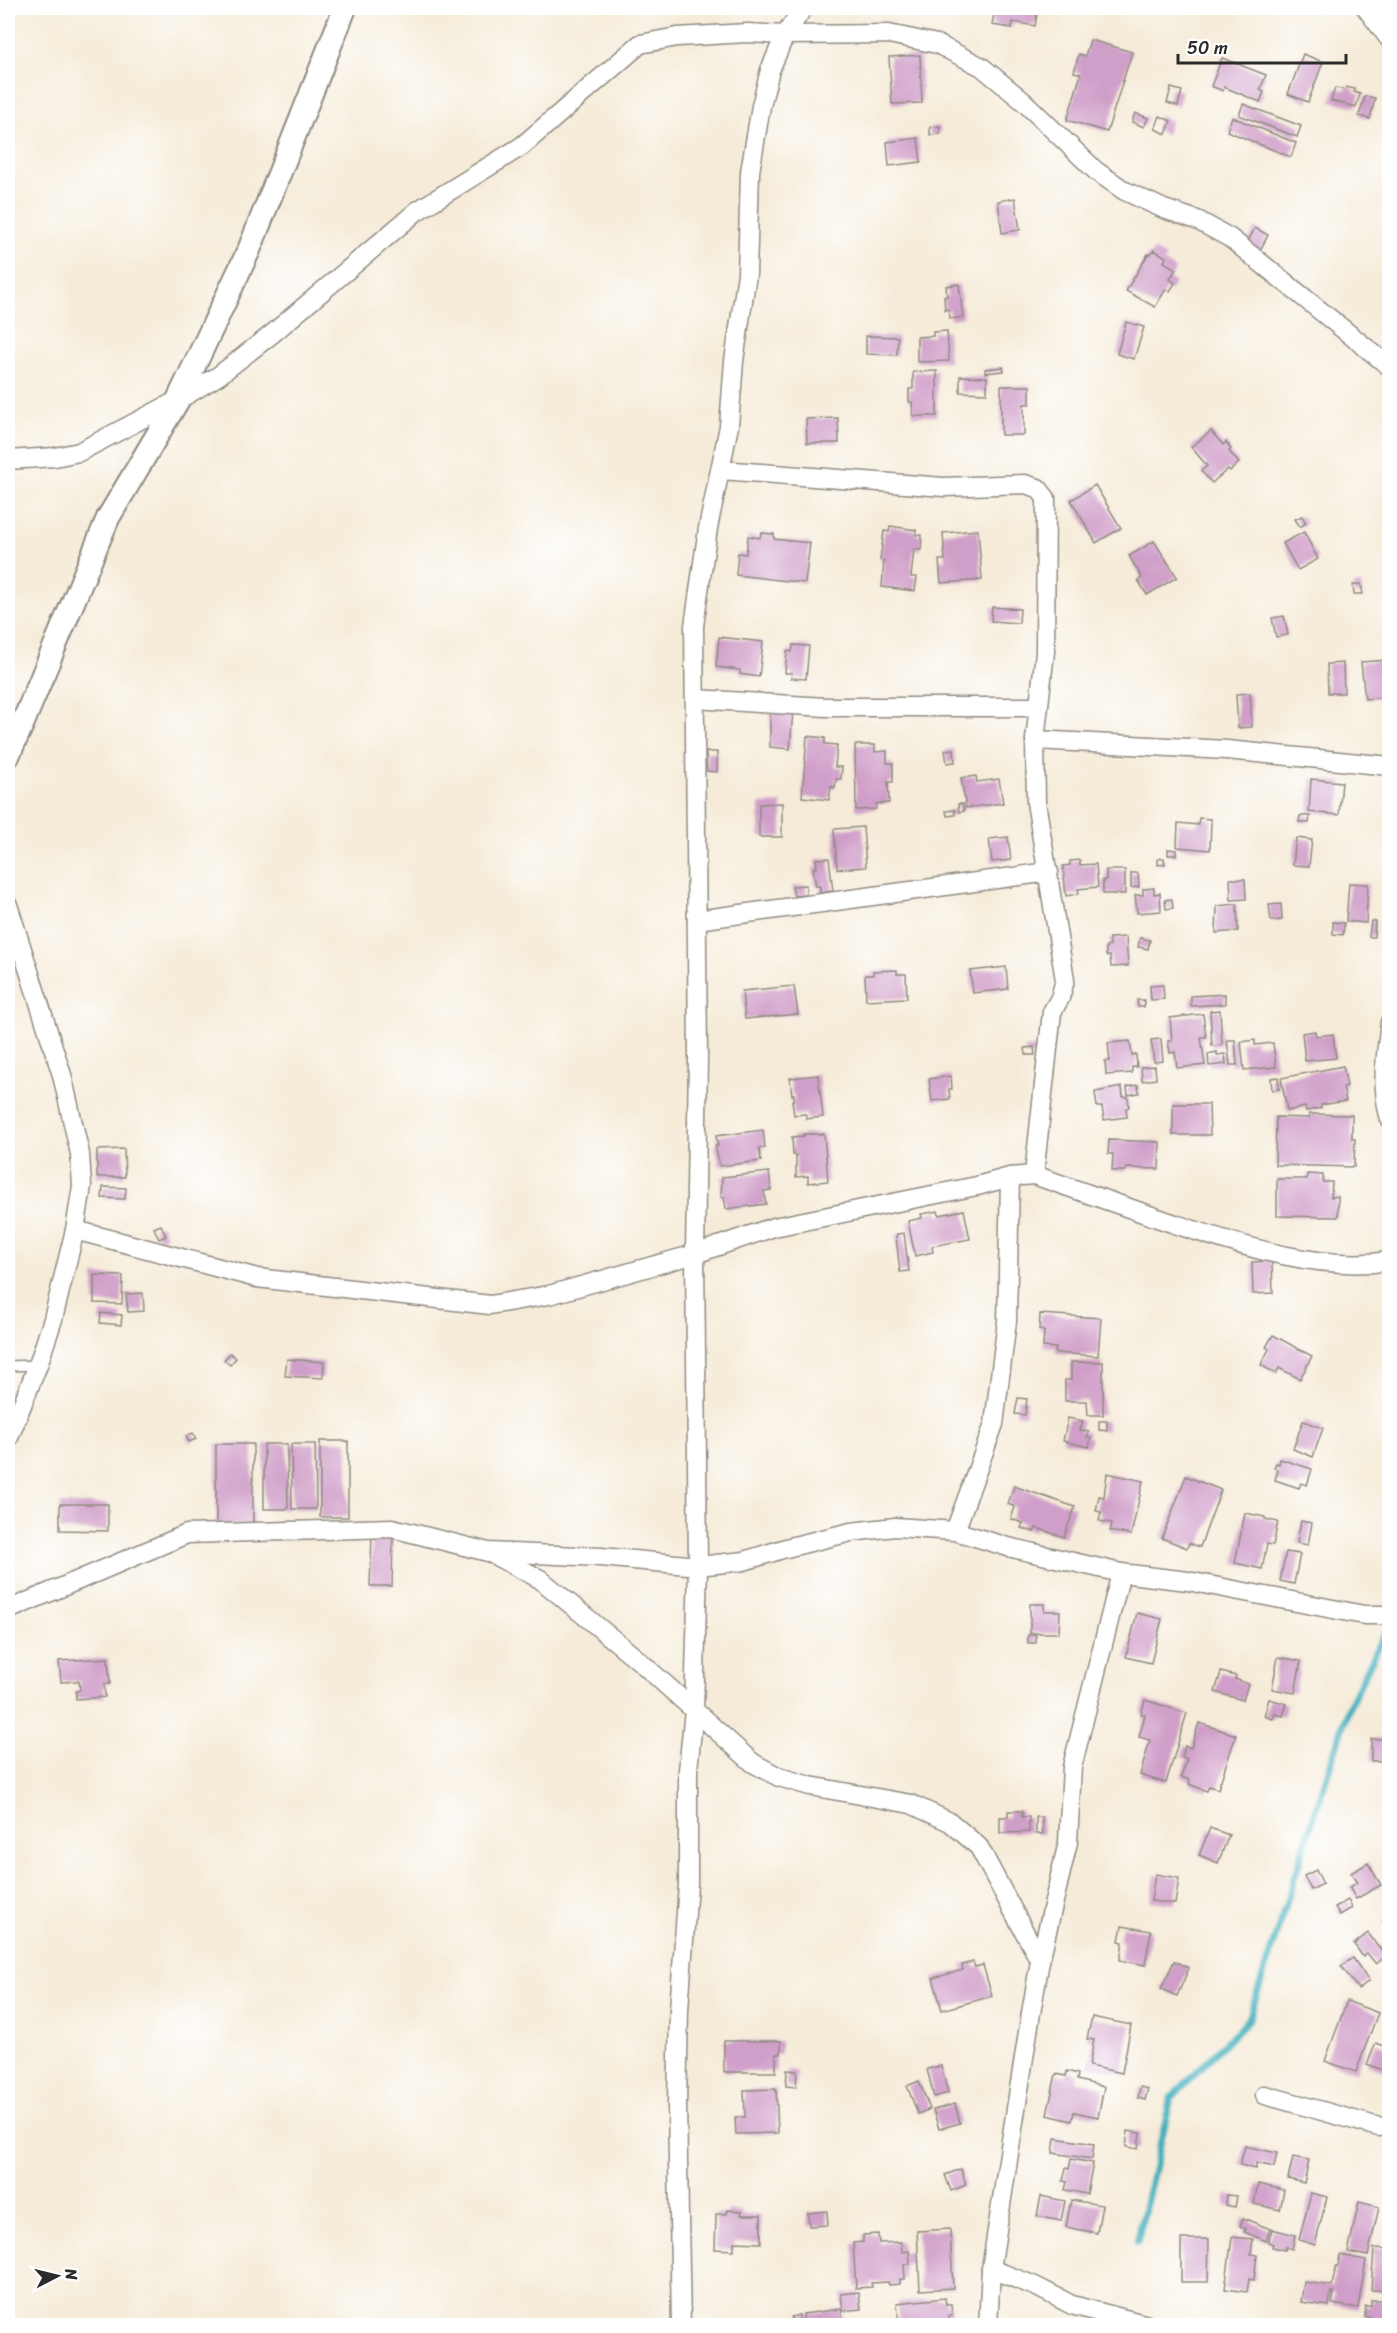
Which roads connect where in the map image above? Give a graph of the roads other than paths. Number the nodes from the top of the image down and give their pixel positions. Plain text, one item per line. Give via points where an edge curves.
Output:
1 (345, 8) edge
2 (803, 8) edge
3 (1366, 8) edge
4 (785, 35) junction
5 (1389, 40) edge
6 (1389, 367) edge
7 (178, 400) junction
8 (8, 460) edge
9 (721, 470) junction
10 (695, 699) junction
11 (1039, 707) junction
12 (1035, 740) junction
13 (8, 756) edge
14 (1389, 766) edge
15 (1048, 872) junction
16 (8, 905) edge
17 (697, 920) junction
18 (1389, 1022) edge
19 (1389, 1119) edge
20 (1034, 1175) junction
21 (1010, 1176) junction
22 (75, 1230) junction
23 (695, 1254) junction
24 (1389, 1261) edge
25 (38, 1365) junction
26 (8, 1366) edge
27 (8, 1440) edge
28 (955, 1532) junction
29 (488, 1552) junction
30 (698, 1566) junction
31 (1121, 1573) junction
32 (8, 1610) edge
33 (1389, 1616) edge
34 (694, 1710) junction
35 (1040, 1961) junction
36 (1265, 2096) dead end
37 (1389, 2125) edge
38 (991, 2269) junction
39 (681, 2325) edge
40 (988, 2325) edge
41 (1151, 2325) edge

1 - 7 street via 249,250
2 - 4 street
3 - 5 street
4 - 6 street via 889,34 937,44 982,67 1096,171 1125,191 1230,238
4 - 7 street via 678,36 640,44 522,146 417,211 234,365
4 - 9 street via 770,70 750,172 747,274
7 - 8 street via 79,452
7 - 13 street via 108,518
9 - 10 street via 694,626
9 - 11 street via 944,487 1025,484 1038,488 1046,498 1045,652
10 - 11 street via 826,707
10 - 17 street
11 - 12 street
12 - 14 street via 1227,750
12 - 15 street via 1036,802
15 - 17 street
15 - 20 street via 1065,980 1051,1020
16 - 22 street via 52,1041 80,1154 82,1186
17 - 23 street
18 - 19 street via 1383,1076
20 - 21 street
20 - 24 street via 1247,1246 1342,1264
21 - 23 street via 774,1227
21 - 28 street via 1007,1321 994,1424
22 - 23 street via 257,1278 490,1305 549,1295
22 - 25 street
23 - 30 street
25 - 26 lane
25 - 27 street
28 - 30 street via 894,1527 851,1532 744,1561
28 - 31 street
29 - 30 street
29 - 32 street via 392,1528 187,1534
29 - 34 street via 540,1579
30 - 34 street
31 - 33 street
31 - 35 street via 1072,1767 1068,1842
34 - 35 street via 753,1763 779,1777 911,1804 950,1822 980,1847
34 - 39 street via 688,1770 688,1884 677,2081
35 - 38 street
36 - 37 street via 1379,2127
38 - 40 street
38 - 41 street via 1072,2306

